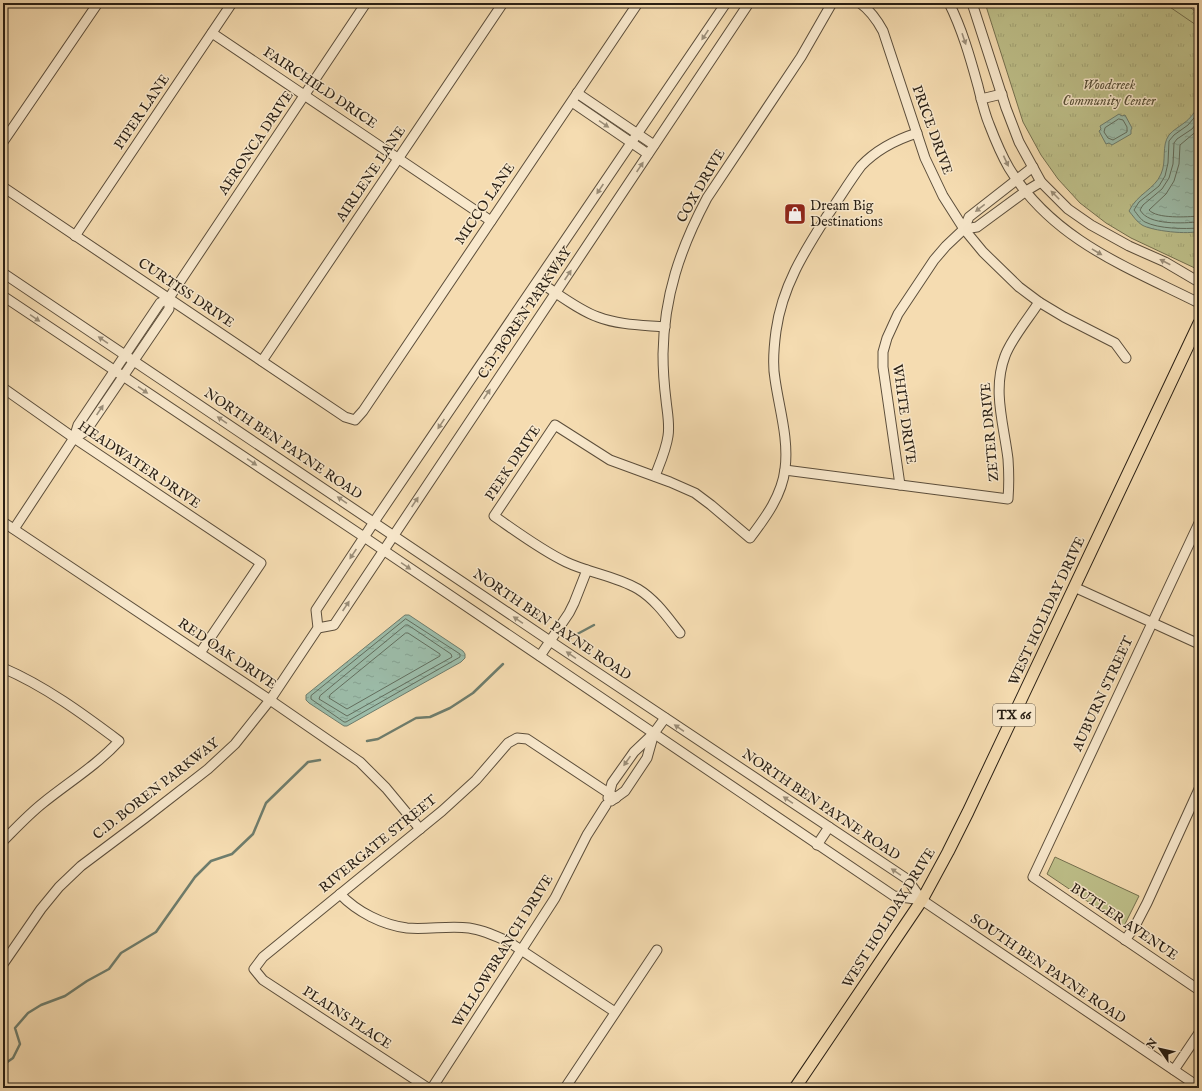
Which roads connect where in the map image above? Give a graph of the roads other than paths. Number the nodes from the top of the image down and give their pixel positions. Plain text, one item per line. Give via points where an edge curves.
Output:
1 (98, 3) edge
2 (232, 3) edge
3 (366, 3) edge
4 (502, 3) edge
5 (638, 3) edge
6 (726, 3) edge
7 (749, 3) edge
8 (832, 3) edge
9 (860, 3) edge
10 (948, 3) edge
11 (972, 3) edge
12 (212, 33) junction
13 (577, 93) junction
14 (1002, 94) junction
15 (305, 95) junction
16 (981, 99) junction
17 (572, 102) junction
18 (917, 133) junction
19 (638, 134) junction
20 (3, 142) edge
21 (632, 143) junction
22 (654, 145) junction
23 (648, 154) junction
24 (398, 159) junction
25 (1033, 167) junction
26 (1017, 179) junction
27 (1041, 182) junction
28 (3, 187) edge
29 (1026, 191) junction
30 (491, 221) junction
31 (964, 229) junction
32 (75, 236) junction
33 (3, 273) edge
34 (538, 281) junction
35 (1199, 282) edge
36 (556, 292) junction
37 (3, 296) edge
38 (169, 298) junction
39 (1039, 302) junction
40 (1199, 303) edge
41 (1199, 323) edge
42 (665, 327) junction
43 (125, 355) junction
44 (1126, 358) dead end
45 (134, 361) junction
46 (262, 361) junction
47 (115, 371) junction
48 (123, 376) junction
49 (3, 388) edge
50 (355, 420) joint
51 (74, 438) junction
52 (785, 470) junction
53 (655, 476) junction
54 (900, 485) junction
55 (3, 522) edge
56 (374, 522) junction
57 (1199, 523) edge
58 (14, 529) junction
59 (393, 535) junction
60 (364, 537) junction
61 (383, 550) junction
62 (587, 570) junction
63 (1074, 587) junction
64 (1152, 623) junction
65 (318, 628) junction
66 (680, 633) dead end
67 (550, 642) junction
68 (1199, 644) edge
69 (200, 653) junction
70 (540, 656) junction
71 (4, 669) edge
72 (270, 700) junction
73 (665, 718) junction
74 (654, 733) junction
75 (1199, 789) edge
76 (612, 796) junction
77 (829, 827) junction
78 (420, 829) junction
79 (3, 841) edge
80 (817, 845) junction
81 (1033, 877) joint
82 (340, 894) junction
83 (922, 900) junction
84 (1125, 940) junction
85 (521, 950) junction
86 (657, 950) dead end
87 (3, 964) edge
88 (254, 969) joint
89 (1199, 990) edge
90 (616, 1012) junction
91 (1199, 1033) edge
92 (1174, 1070) junction
93 (1199, 1087) edge
94 (428, 1088) edge
95 (432, 1088) edge
96 (565, 1088) edge
97 (795, 1088) edge

1 - 20 street
2 - 12 street, PIPER LANE
3 - 15 street, AERONCA DRIVE
4 - 24 street, AIRLENE LANE
5 - 13 street, MICCO LANE
6 -> 19 street, C.D. BOREN PARKWAY
7 - 22 street, C.D. BOREN PARKWAY
8 - 42 street, COX DRIVE via 804,51 698,214 673,278
9 - 18 street, PRICE DRIVE via 876,19 883,31
10 -> 16 street via 964,37
11 - 14 street
12 - 15 street, FAIRCHILD DRICE
12 - 32 street, PIPER LANE
13 - 17 street, MICCO LANE
13 - 19 street
14 - 16 street
14 - 25 street via 1019,142
15 - 24 street, FAIRCHILD DRICE
15 - 38 street, AERONCA DRIVE
16 -> 26 street via 991,129
17 -> 21 street
17 - 30 street, MICCO LANE
18 - 31 street, PRICE DRIVE via 934,180
18 - 52 street via 884,146 861,166 804,252 786,290 778,317 774,356 774,378 786,444
19 - 21 street, C.D. BOREN PARKWAY
19 - 22 street
21 - 23 street
21 -> 34 street, C.D. BOREN PARKWAY
22 - 23 street, C.D. BOREN PARKWAY
36 -> 23 street, C.D. BOREN PARKWAY
24 - 30 street, FAIRCHILD DRICE
24 - 46 street, AIRLENE LANE
25 - 26 street, WHITE DRIVE
25 - 27 street
26 - 29 street
26 -> 31 street, WHITE DRIVE via 969,217
27 - 29 street, WHITE DRIVE
35 -> 27 street via 1091,225 1068,209
28 - 32 street, CURTISS DRIVE
29 - 31 street, WHITE DRIVE via 977,227
29 -> 40 street via 1069,234 1132,272
30 - 50 street, MICCO LANE
31 - 39 street, PRICE DRIVE via 1005,275
31 - 54 street, WHITE DRIVE via 934,260 898,314 885,345 882,359 883,375
32 - 38 street, CURTISS DRIVE
43 -> 33 street, NORTH BEN PAYNE ROAD
34 - 36 street
34 -> 56 street, C.D. BOREN PARKWAY
36 - 42 street via 598,317
59 -> 36 street, C.D. BOREN PARKWAY
37 -> 47 street
38 - 43 street, AERONCA DRIVE via 160,303
38 - 45 street, AERONCA DRIVE via 169,309
38 - 46 street, CURTISS DRIVE
39 - 44 street, PRICE DRIVE via 1115,343
39 - 54 street, ZETER DRIVE via 1007,350 999,377 999,398 1008,464 1008,499
41 - 63 main road, WEST HOLIDAY DRIVE / TX 66
42 - 53 street, COX DRIVE via 663,371 668,435
43 - 45 street, NORTH BEN PAYNE ROAD
43 - 47 street, AERONCA DRIVE
45 - 48 street, AERONCA DRIVE
56 -> 45 street, NORTH BEN PAYNE ROAD
46 - 50 street, CURTISS DRIVE via 345,417
47 - 48 street
47 - 51 street, AERONCA DRIVE via 78,425
51 -> 48 street, AERONCA DRIVE via 86,431
48 -> 60 street
49 - 51 street, HEADWATER DRIVE
51 - 58 street, AERONCA DRIVE
51 - 69 street, HEADWATER DRIVE via 261,563
52 - 53 street via 774,504 750,538 695,493
52 - 54 street
53 - 62 street, PEEK DRIVE via 610,460 555,425 494,516 549,553
55 - 58 street, RED OAK DRIVE
56 - 59 street, NORTH BEN PAYNE ROAD
56 - 60 street, C.D. BOREN PARKWAY
57 - 64 street, AUBURN STREET
58 - 69 street, RED OAK DRIVE
59 - 61 street, C.D. BOREN PARKWAY
67 -> 59 street, NORTH BEN PAYNE ROAD
60 - 61 street
60 -> 65 street, C.D. BOREN PARKWAY via 316,610
65 -> 61 street, C.D. BOREN PARKWAY via 334,625
61 -> 70 street
62 - 66 street via 616,579 639,590 659,606
62 - 67 street via 574,603
63 - 64 street
63 - 83 main road, WEST HOLIDAY DRIVE / TX 66 via 965,818
64 - 68 street
64 - 81 street, AUBURN STREET
65 - 72 street, C.D. BOREN PARKWAY
67 - 70 street
73 -> 67 street, NORTH BEN PAYNE ROAD
69 - 72 street, RED OAK DRIVE
70 - 74 street
71 - 79 street via 41,687 87,716 119,741 106,755 22,821
72 - 78 street, RED OAK DRIVE via 374,774
72 - 87 street, C.D. BOREN PARKWAY via 235,744 208,769 81,866 59,887
73 - 74 street, WILLOWBRANCH DRIVE
77 -> 73 street, NORTH BEN PAYNE ROAD
74 -> 76 street, WILLOWBRANCH DRIVE via 634,752 612,783
74 - 76 street, WILLOWBRANCH DRIVE via 647,758 625,791
74 - 80 street
75 - 84 street via 1147,903
76 - 78 street, RIVERGATE STREET via 527,739 517,738 508,743 476,780
76 - 85 street, WILLOWBRANCH DRIVE via 587,835 555,898
77 - 80 street
83 -> 77 street, NORTH BEN PAYNE ROAD via 907,879
78 - 82 street, RIVERGATE STREET
80 - 83 street via 894,896
81 - 84 street, BUTLER AVENUE
82 - 85 street via 359,910 394,925 408,928 469,928 496,935
82 - 88 street, RIVERGATE STREET via 263,957
83 - 92 street, SOUTH BEN PAYNE ROAD
83 - 97 main road, WEST HOLIDAY DRIVE / TX 66
84 - 89 street, BUTLER AVENUE
85 - 90 street
85 - 95 street, WILLOWBRANCH DRIVE
86 - 90 street
88 - 94 street, PLAINS PLACE via 263,980
90 - 96 street
91 - 92 street
92 - 93 street, SOUTH BEN PAYNE ROAD

